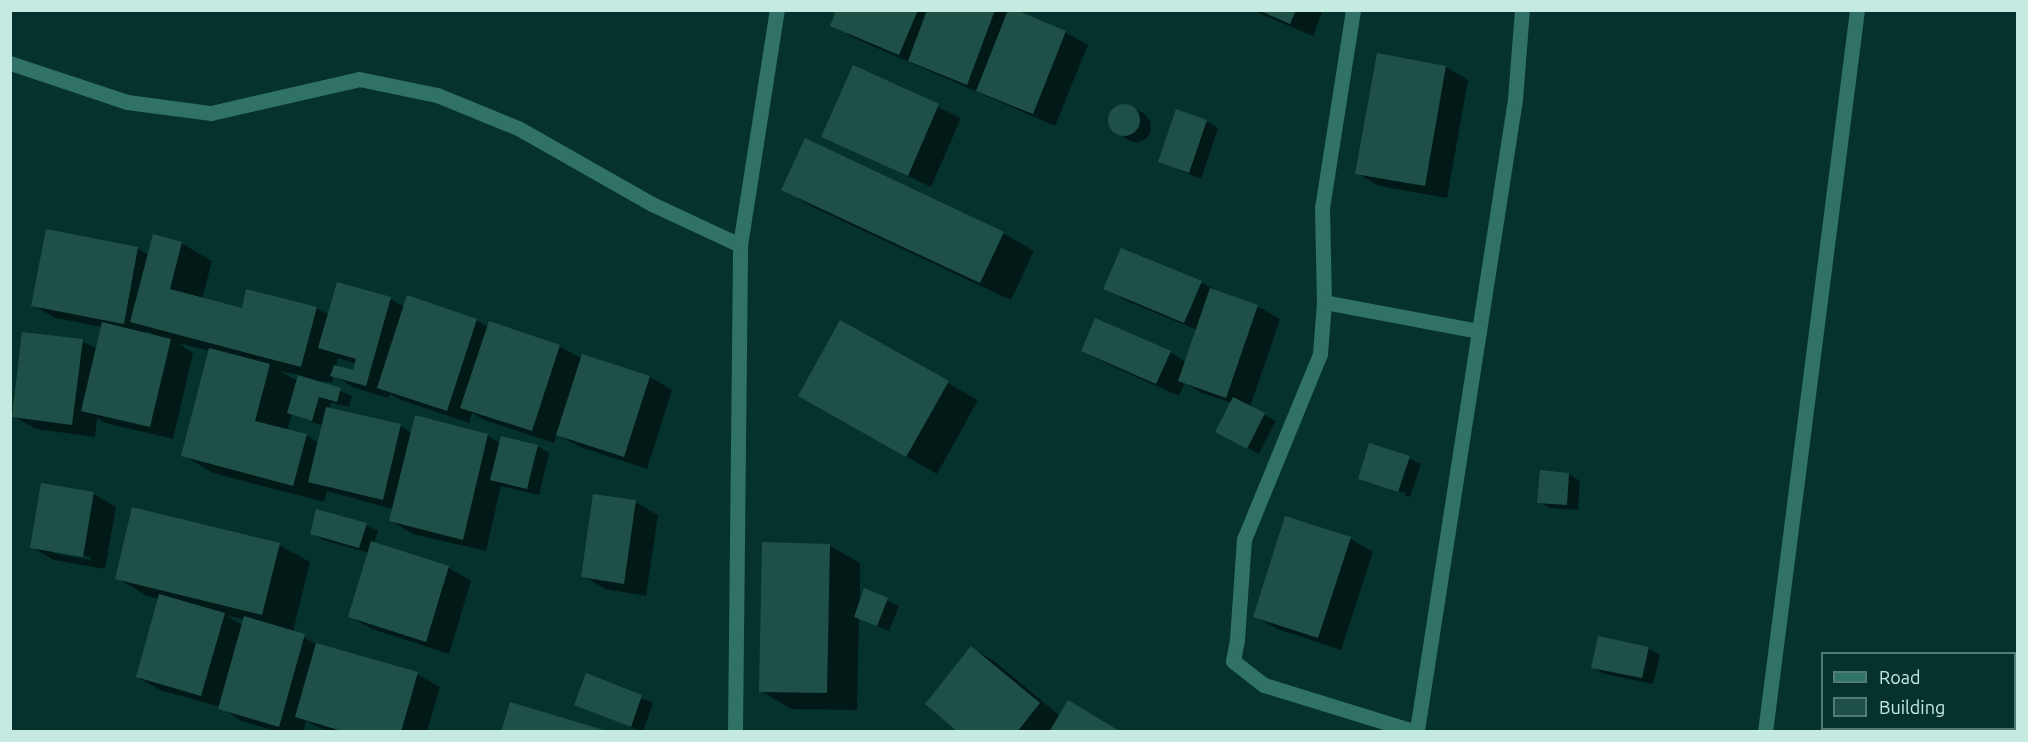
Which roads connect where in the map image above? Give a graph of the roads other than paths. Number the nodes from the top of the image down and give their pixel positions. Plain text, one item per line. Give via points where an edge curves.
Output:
1 (777, 10) edge
2 (1353, 10) edge
3 (1522, 10) edge
4 (1857, 10) edge
5 (10, 63) edge
6 (740, 245) junction
7 (1324, 302) junction
8 (1479, 332) junction
9 (1417, 731) edge
10 (735, 732) edge
11 (1765, 732) edge

1 - 6 street
2 - 7 street via 1322,208
3 - 8 street via 1515,99
4 - 11 street
5 - 6 street via 127,102 211,112 359,79 437,95 518,128 652,204
6 - 10 street
7 - 8 street
7 - 9 street via 1320,354 1244,539 1238,640 1233,661 1264,685 1298,698
8 - 9 street

